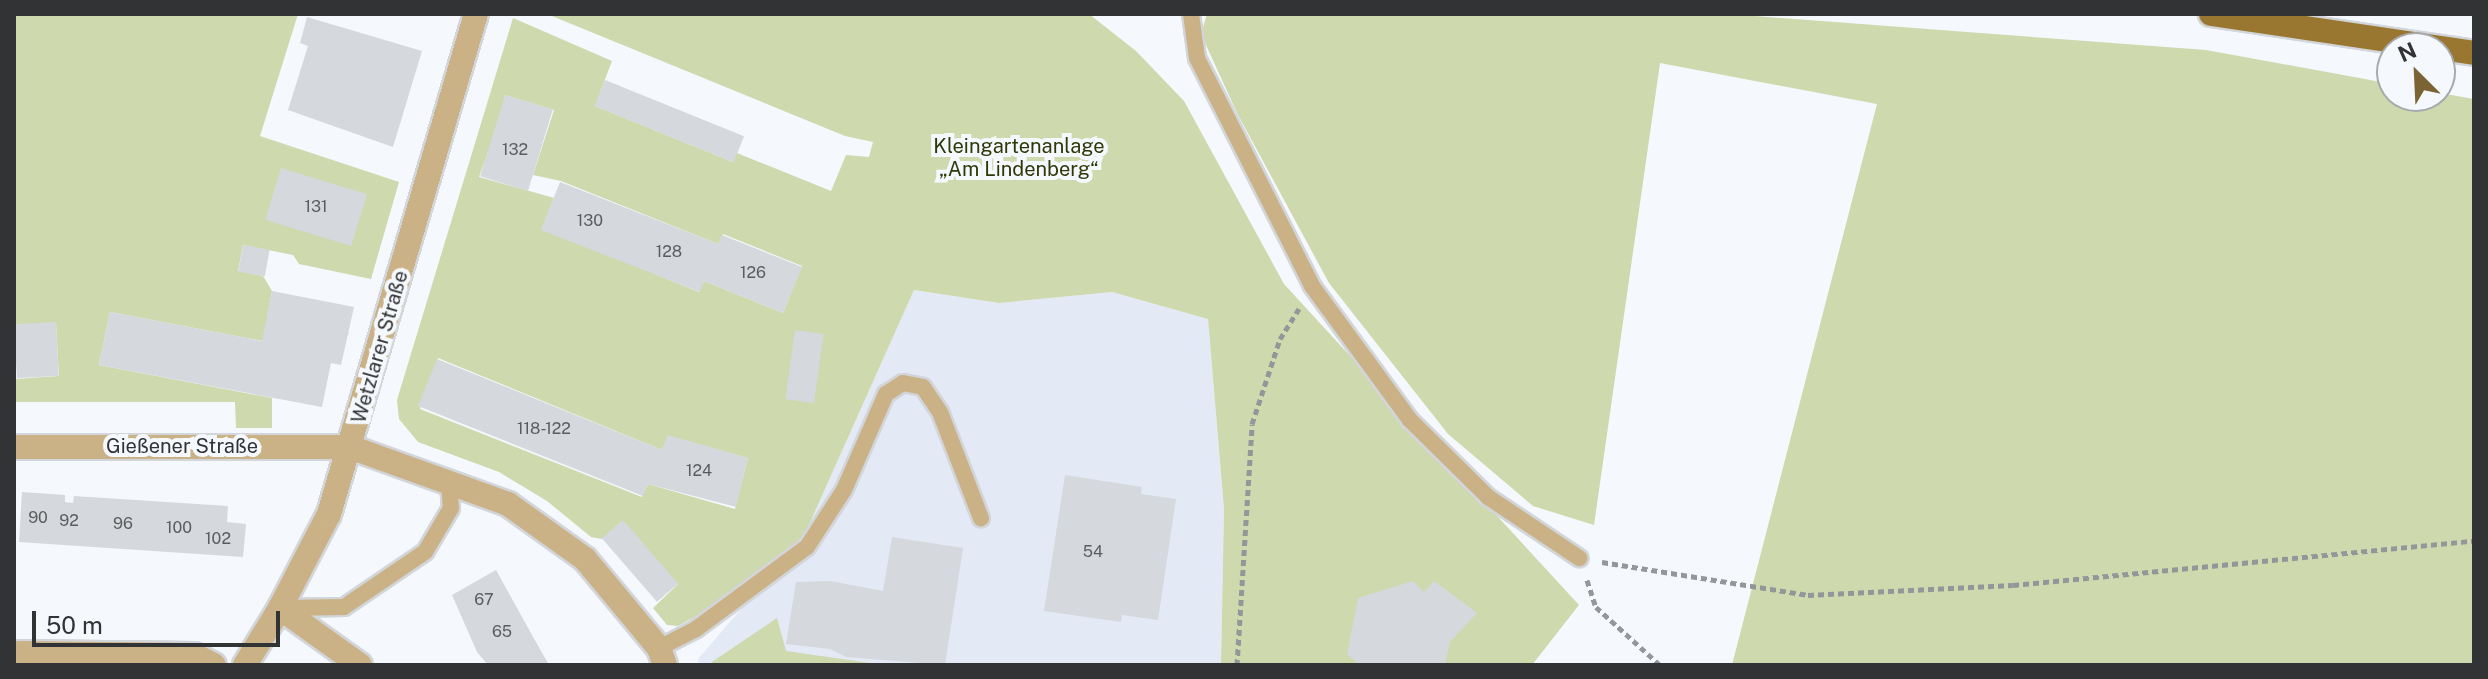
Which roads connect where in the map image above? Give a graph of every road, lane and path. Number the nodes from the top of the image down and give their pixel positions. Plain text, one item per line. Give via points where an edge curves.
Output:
1 (476, 14) edge
2 (1191, 14) edge
3 (2211, 14) edge
4 (2474, 53) edge
5 (1312, 286) junction
6 (14, 447) edge
7 (350, 447) junction
8 (449, 486) junction
9 (981, 518) dead end
10 (2474, 541) edge
11 (1579, 558) junction
12 (280, 608) junction
13 (14, 653) edge
14 (662, 656) edge
15 (214, 665) edge
16 (245, 665) edge
17 (360, 665) edge
18 (1237, 665) edge
19 (1660, 665) edge

1 - 7 street, Wetzlarer Straße
2 - 5 lane via 1197,58
3 - 4 main road
5 - 11 lane via 1410,420 1488,497
5 - 18 path via 1280,339 1252,424
6 - 7 street, Gießener Straße
7 - 8 street
7 - 12 street, Wetzlarer Straße via 329,514
8 - 12 lane via 451,508 425,552 344,607
8 - 14 street via 508,504 585,559
9 - 14 lane via 940,412 923,387 903,383 886,394 844,490 807,547
10 - 11 path via 2013,585 1808,595
11 - 19 path via 1596,607
12 - 16 street, Wetzlarer Straße
12 - 17 street
13 - 15 street via 194,655

